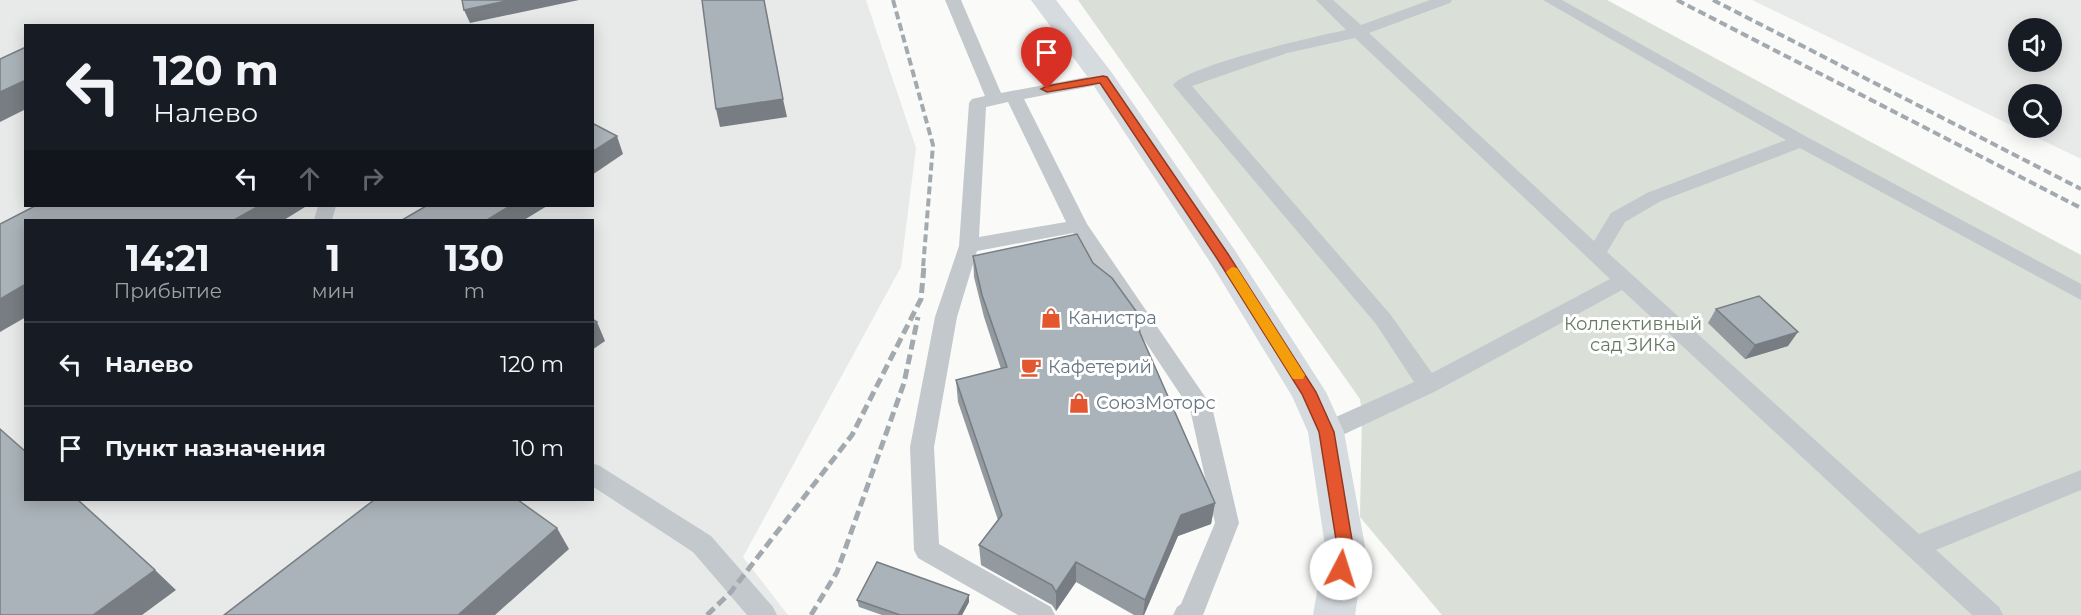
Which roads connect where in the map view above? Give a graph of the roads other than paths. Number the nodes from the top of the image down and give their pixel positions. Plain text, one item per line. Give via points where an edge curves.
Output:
1 (953, 0) edge
2 (1043, 0) edge
3 (1324, 0) edge
4 (1444, 0) edge
5 (1551, 0) edge
6 (1358, 32) junction
7 (1103, 79) junction
8 (1004, 97) junction
9 (1801, 141) junction
10 (1078, 226) junction
11 (969, 246) junction
12 (1596, 254) junction
13 (1624, 280) junction
14 (2081, 293) edge
15 (1428, 385) junction
16 (1326, 432) junction
17 (594, 474) edge
18 (2081, 480) edge
19 (1915, 547) junction
20 (764, 615) edge
21 (1042, 615) edge
22 (1186, 615) edge
23 (1334, 615) edge
24 (1990, 615) edge

1 - 8 lane
2 - 7 main road
3 - 6 lane
4 - 6 lane
5 - 9 lane
6 - 12 lane
6 - 15 lane via 1282,49 1182,85 1383,319
7 - 8 lane
7 - 16 main road via 1308,392
8 - 10 lane
8 - 11 lane via 978,103
9 - 12 lane via 1653,196 1618,218
9 - 14 lane
10 - 11 lane
10 - 22 lane via 1201,407 1227,523 1191,612
11 - 21 lane via 946,317 922,447 927,550
12 - 13 lane
13 - 15 lane
13 - 19 lane
15 - 16 lane
16 - 23 main road via 1345,546
17 - 20 lane via 702,544
18 - 19 lane
19 - 24 lane

